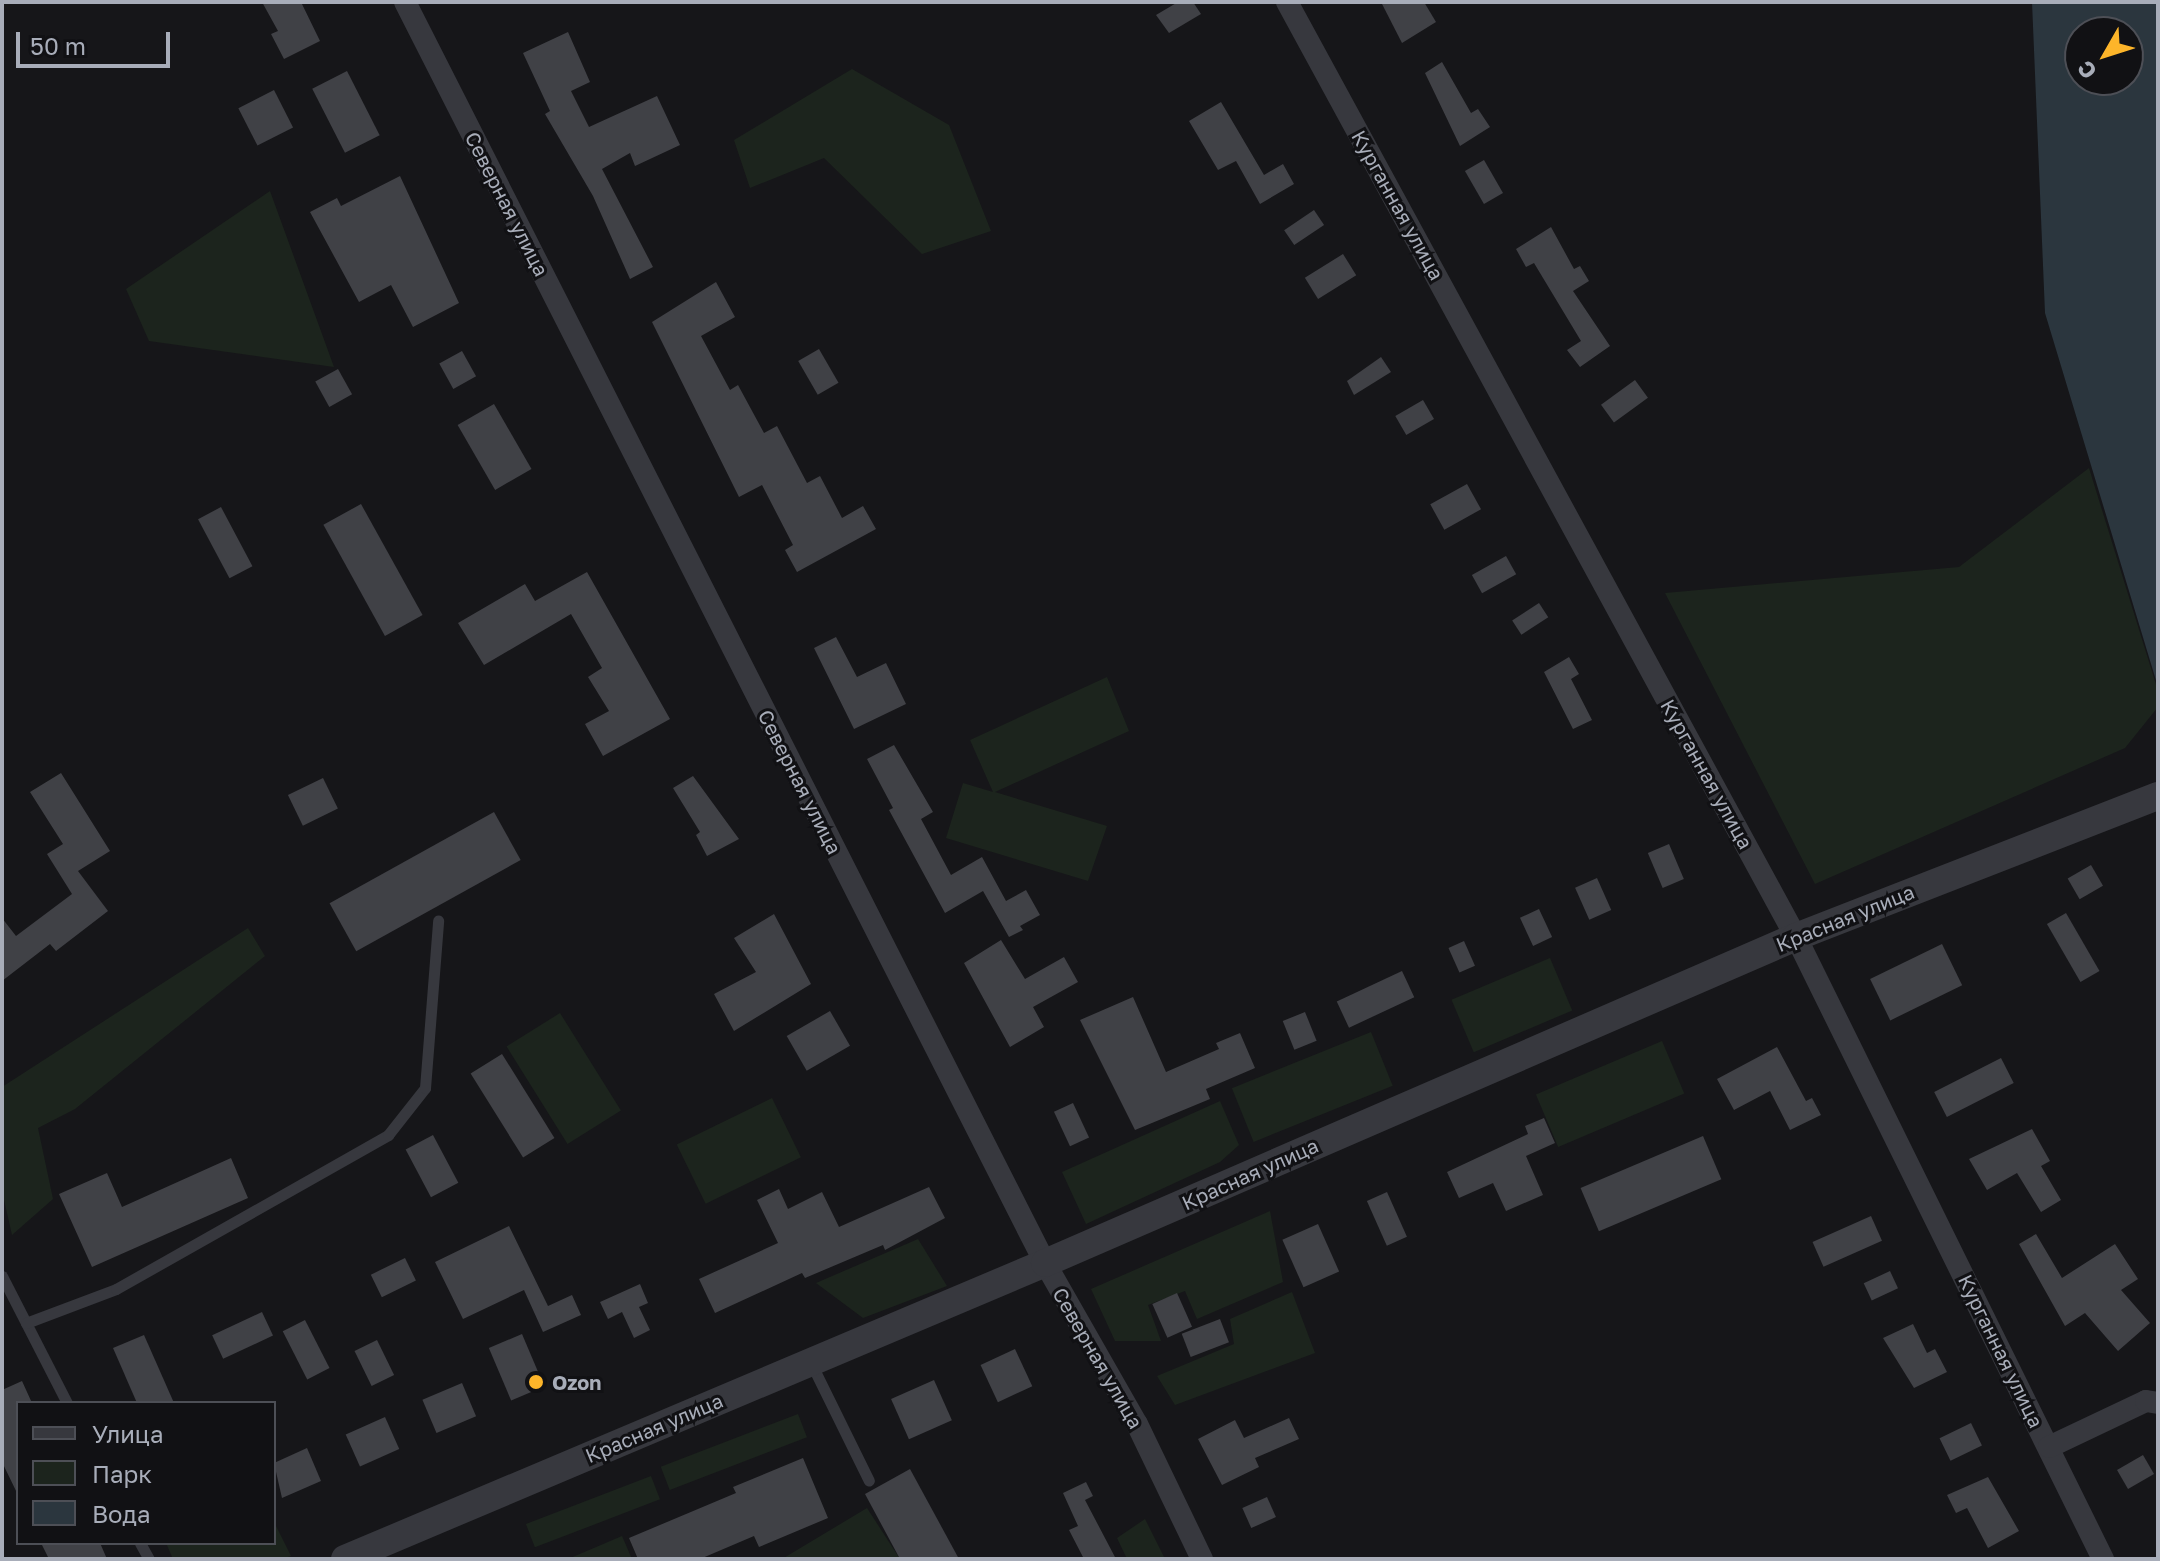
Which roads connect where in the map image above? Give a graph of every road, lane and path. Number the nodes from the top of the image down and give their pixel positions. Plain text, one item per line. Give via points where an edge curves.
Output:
1 (405, 2) edge
2 (1287, 2) edge
3 (2158, 796) edge
4 (438, 921) dead end
5 (1796, 937) junction
6 (1045, 1263) junction
7 (2, 1276) edge
8 (26, 1323) junction
9 (811, 1362) junction
10 (66, 1401) edge
11 (2158, 1403) edge
12 (2049, 1447) junction
13 (869, 1481) dead end
14 (345, 1559) edge
15 (1202, 1559) edge
16 (2103, 1559) edge

1 - 6 street, Северная улица
2 - 5 street, Курганная улица
3 - 5 street, Красная улица
4 - 8 lane via 425,1088 388,1135 116,1289
5 - 6 street, Красная улица
5 - 12 street, Курганная улица
6 - 9 street, Красная улица
6 - 15 street, Северная улица via 1137,1424
7 - 8 lane
8 - 10 lane
9 - 13 lane
9 - 14 street, Красная улица
11 - 12 street via 2146,1401
12 - 16 street, Курганная улица

